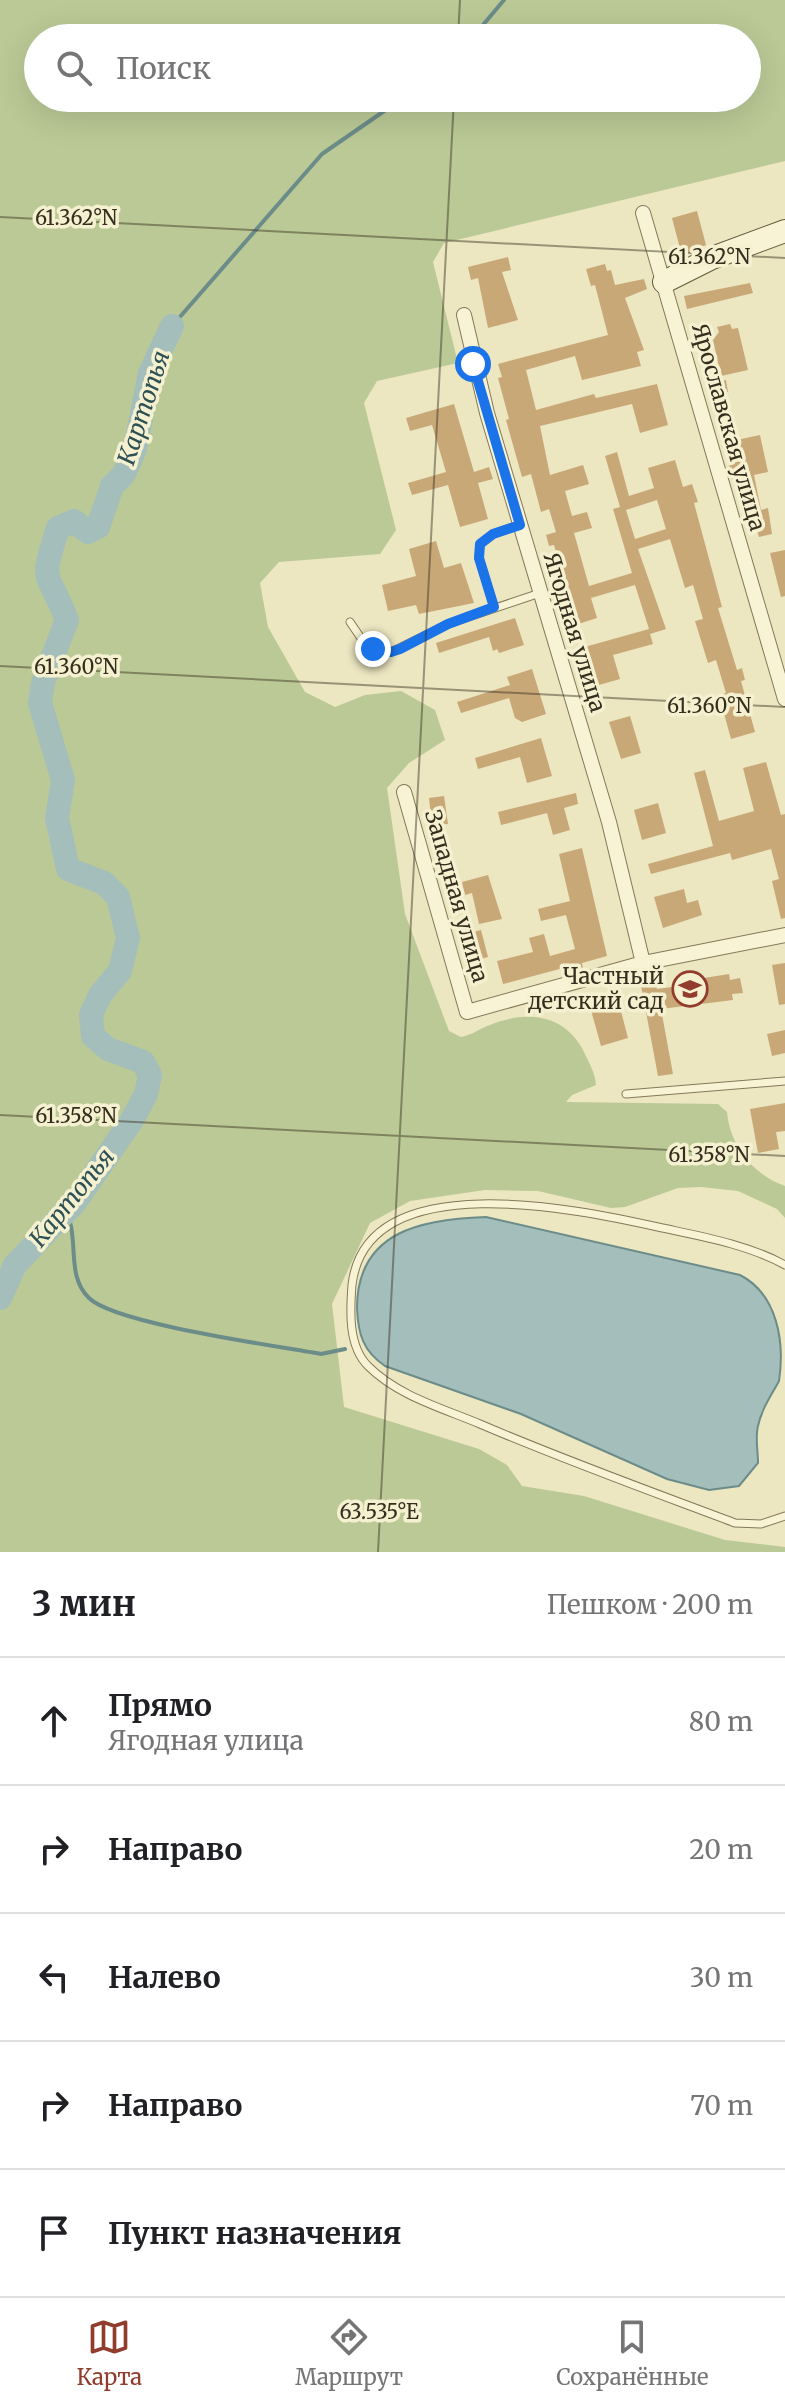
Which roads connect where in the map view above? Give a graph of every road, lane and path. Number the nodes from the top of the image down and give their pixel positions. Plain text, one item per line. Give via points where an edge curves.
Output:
1 (643, 213) dead end
2 (785, 233) edge
3 (664, 282) junction
4 (464, 315) dead end
5 (520, 525) junction
6 (540, 593) junction
7 (494, 607) junction
8 (350, 622) dead end
9 (785, 699) edge
10 (404, 792) dead end
11 (785, 935) edge
12 (643, 963) junction
13 (785, 1081) edge
14 (626, 1094) dead end
15 (785, 1265) edge
16 (785, 1516) edge

1 - 3 street, Ярославская улица
2 - 3 street via 712,258
3 - 9 street, Ярославская улица
4 - 5 street, Ягодная улица
5 - 6 street, Ягодная улица
5 - 7 lane via 480,544 479,558
6 - 7 lane
6 - 12 street, Ягодная улица via 597,777
7 - 8 lane via 391,652 365,644
10 - 12 street, Западная улица via 467,1012
11 - 12 street
13 - 14 lane
15 - 16 lane via 750,1250 628,1220 529,1204 481,1203 424,1212 383,1230 359,1259 351,1314 353,1335 366,1363 403,1392 735,1523 761,1524

